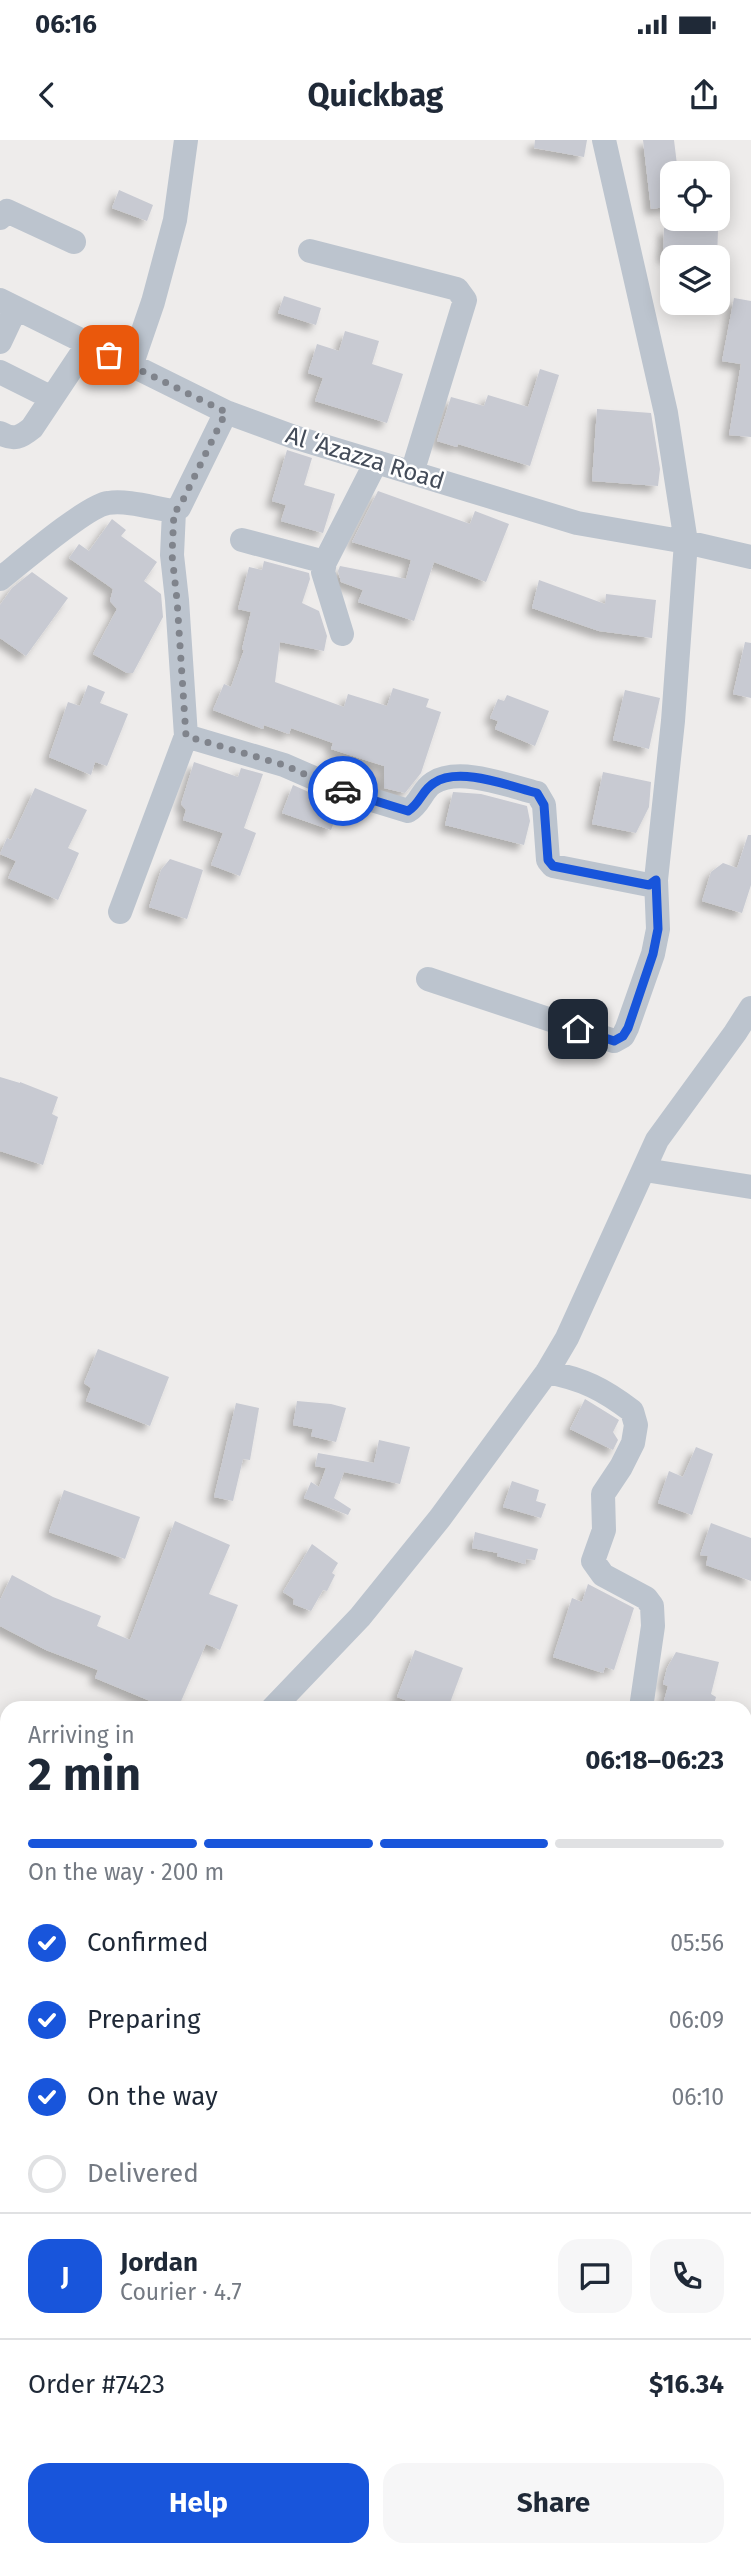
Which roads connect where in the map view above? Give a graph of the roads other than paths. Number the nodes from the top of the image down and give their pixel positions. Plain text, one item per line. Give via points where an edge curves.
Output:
1 (186, 140) edge
2 (604, 140) edge
3 (0, 218) edge
4 (74, 242) dead end
5 (310, 251) dead end
6 (8, 304) edge
7 (0, 342) edge
8 (88, 344) junction
9 (131, 366) junction
10 (0, 372) edge
11 (52, 398) junction
12 (226, 412) junction
13 (0, 433) edge
14 (376, 461) junction
15 (412, 473) junction
16 (174, 511) junction
17 (242, 540) dead end
18 (686, 542) junction
19 (751, 556) edge
20 (325, 562) junction
21 (0, 579) edge
22 (342, 634) dead end
23 (186, 736) junction
24 (656, 880) junction
25 (120, 912) dead end
26 (428, 979) dead end
27 (751, 1008) edge
28 (645, 1170) junction
29 (751, 1187) edge
30 (547, 1372) junction
31 (281, 1701) edge
32 (642, 1701) edge

1 - 9 street via 176,220
2 - 18 street via 666,413
3 - 4 street via 7,211
5 - 15 street via 457,289 465,300
6 - 7 street
6 - 8 street, Al ‘Azazza Road
8 - 9 street, Al ‘Azazza Road
8 - 11 street
9 - 12 street, Al ‘Azazza Road
10 - 11 street
11 - 13 street via 20,438
12 - 14 street, Al ‘Azazza Road
12 - 16 street
14 - 15 street, Al ‘Azazza Road
14 - 20 street
15 - 18 street, Al ‘Azazza Road via 577,523
16 - 21 street via 102,504
16 - 23 street via 172,555
17 - 20 street
18 - 19 street, Al ‘Azazza Road
18 - 24 street
20 - 22 street via 323,572
23 - 24 street via 284,765 346,792 408,811 430,785 463,775 537,793 544,805 548,860 553,866 649,885
23 - 25 street
24 - 26 street via 658,929 653,954 628,1028 614,1041
27 - 28 street via 657,1140
28 - 29 street
28 - 30 street
30 - 31 street via 440,1518 360,1617
30 - 32 street via 576,1377 632,1411 634,1443 603,1494 604,1530 593,1561 603,1575 646,1598 652,1606

